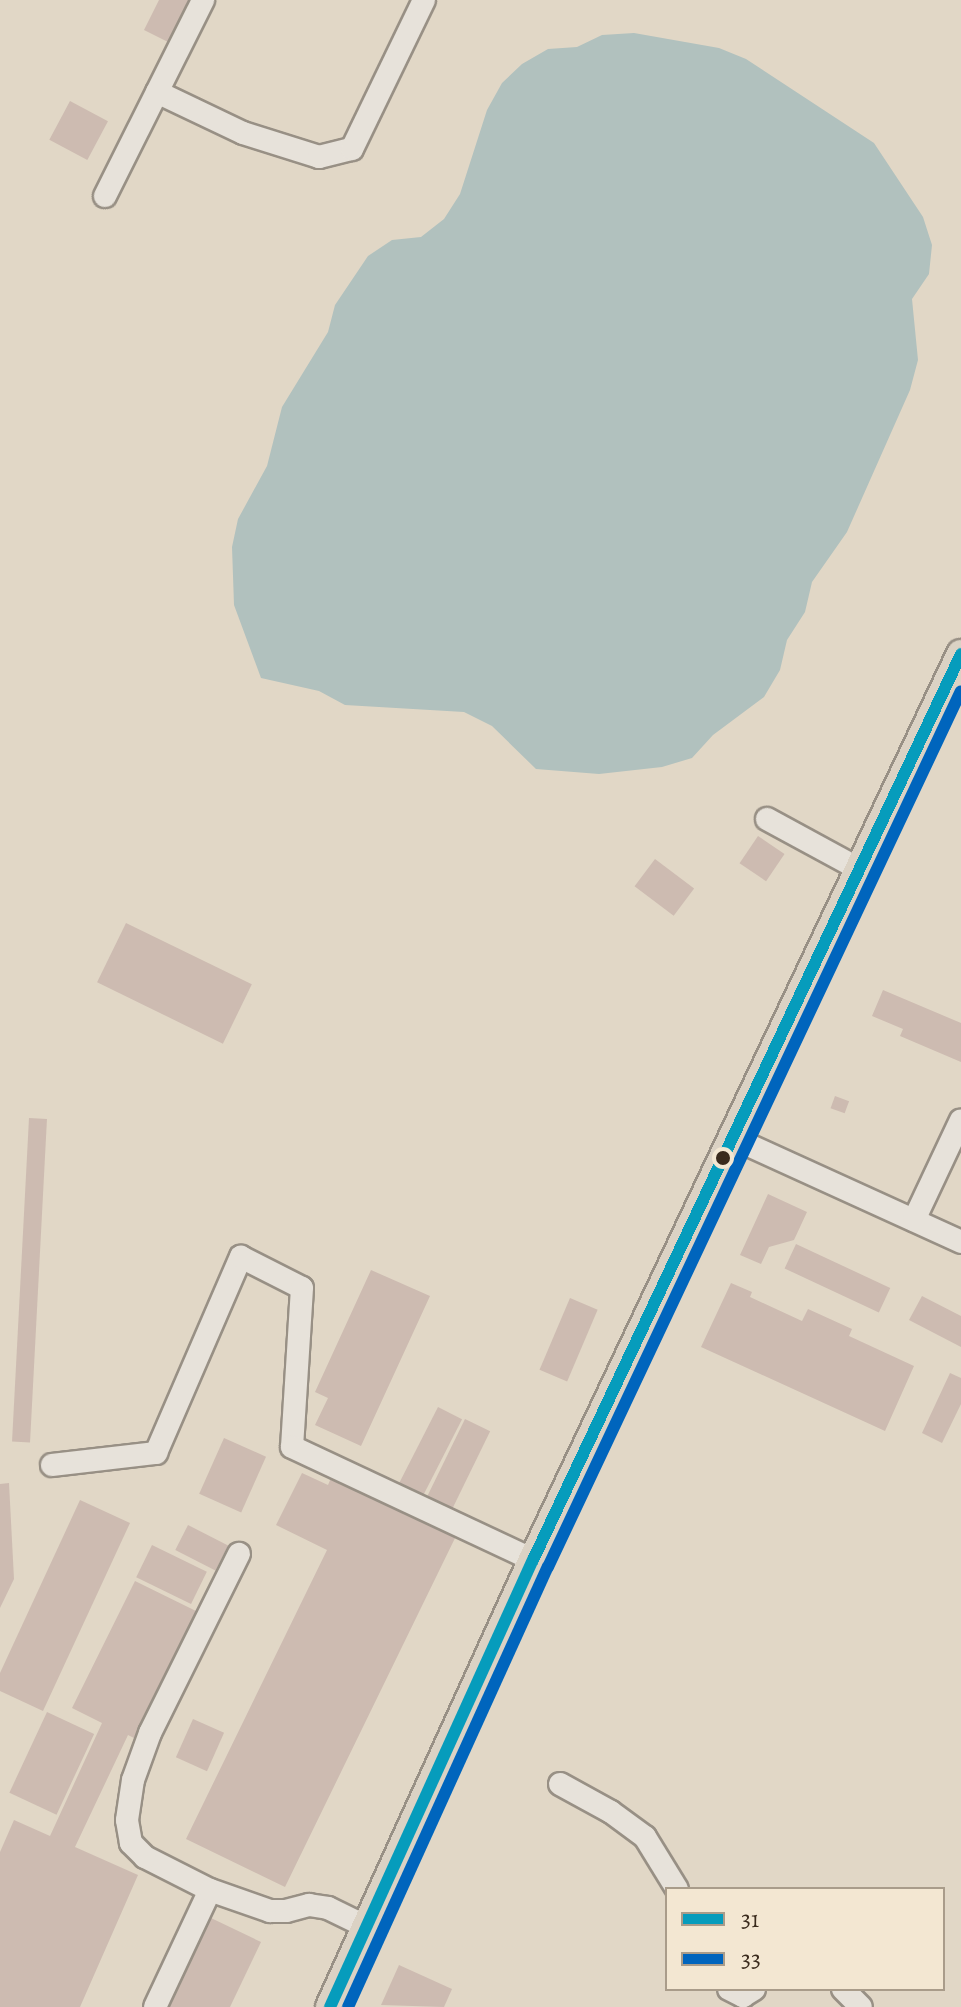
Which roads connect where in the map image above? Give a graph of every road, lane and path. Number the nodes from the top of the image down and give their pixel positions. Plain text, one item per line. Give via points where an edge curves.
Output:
1 (203, 0) edge
2 (424, 0) edge
3 (157, 92) junction
4 (105, 196) dead end
5 (961, 654) edge
6 (767, 819) dead end
7 (859, 869) junction
8 (961, 1120) edge
9 (733, 1138) junction
10 (914, 1220) junction
11 (961, 1242) edge
12 (52, 1465) dead end
13 (239, 1554) dead end
14 (533, 1560) junction
15 (560, 1784) dead end
16 (676, 1887) edge
17 (210, 1890) junction
18 (367, 1927) junction
19 (845, 1991) edge
20 (155, 2007) edge
21 (330, 2007) edge
22 (861, 2007) edge

1 - 3 lane
2 - 3 lane via 352,149 319,157 243,133
3 - 4 lane
5 - 7 main road
6 - 7 lane
7 - 9 main road
8 - 10 lane
9 - 10 lane
9 - 14 main road
10 - 11 lane
12 - 14 lane via 156,1453 241,1257 302,1288 292,1447
13 - 17 lane via 150,1733 133,1780 127,1820 131,1843 145,1857
14 - 18 main road
15 - 16 lane via 645,1837
17 - 18 lane via 270,1911 328,1908
17 - 20 lane
18 - 21 main road
19 - 22 lane

